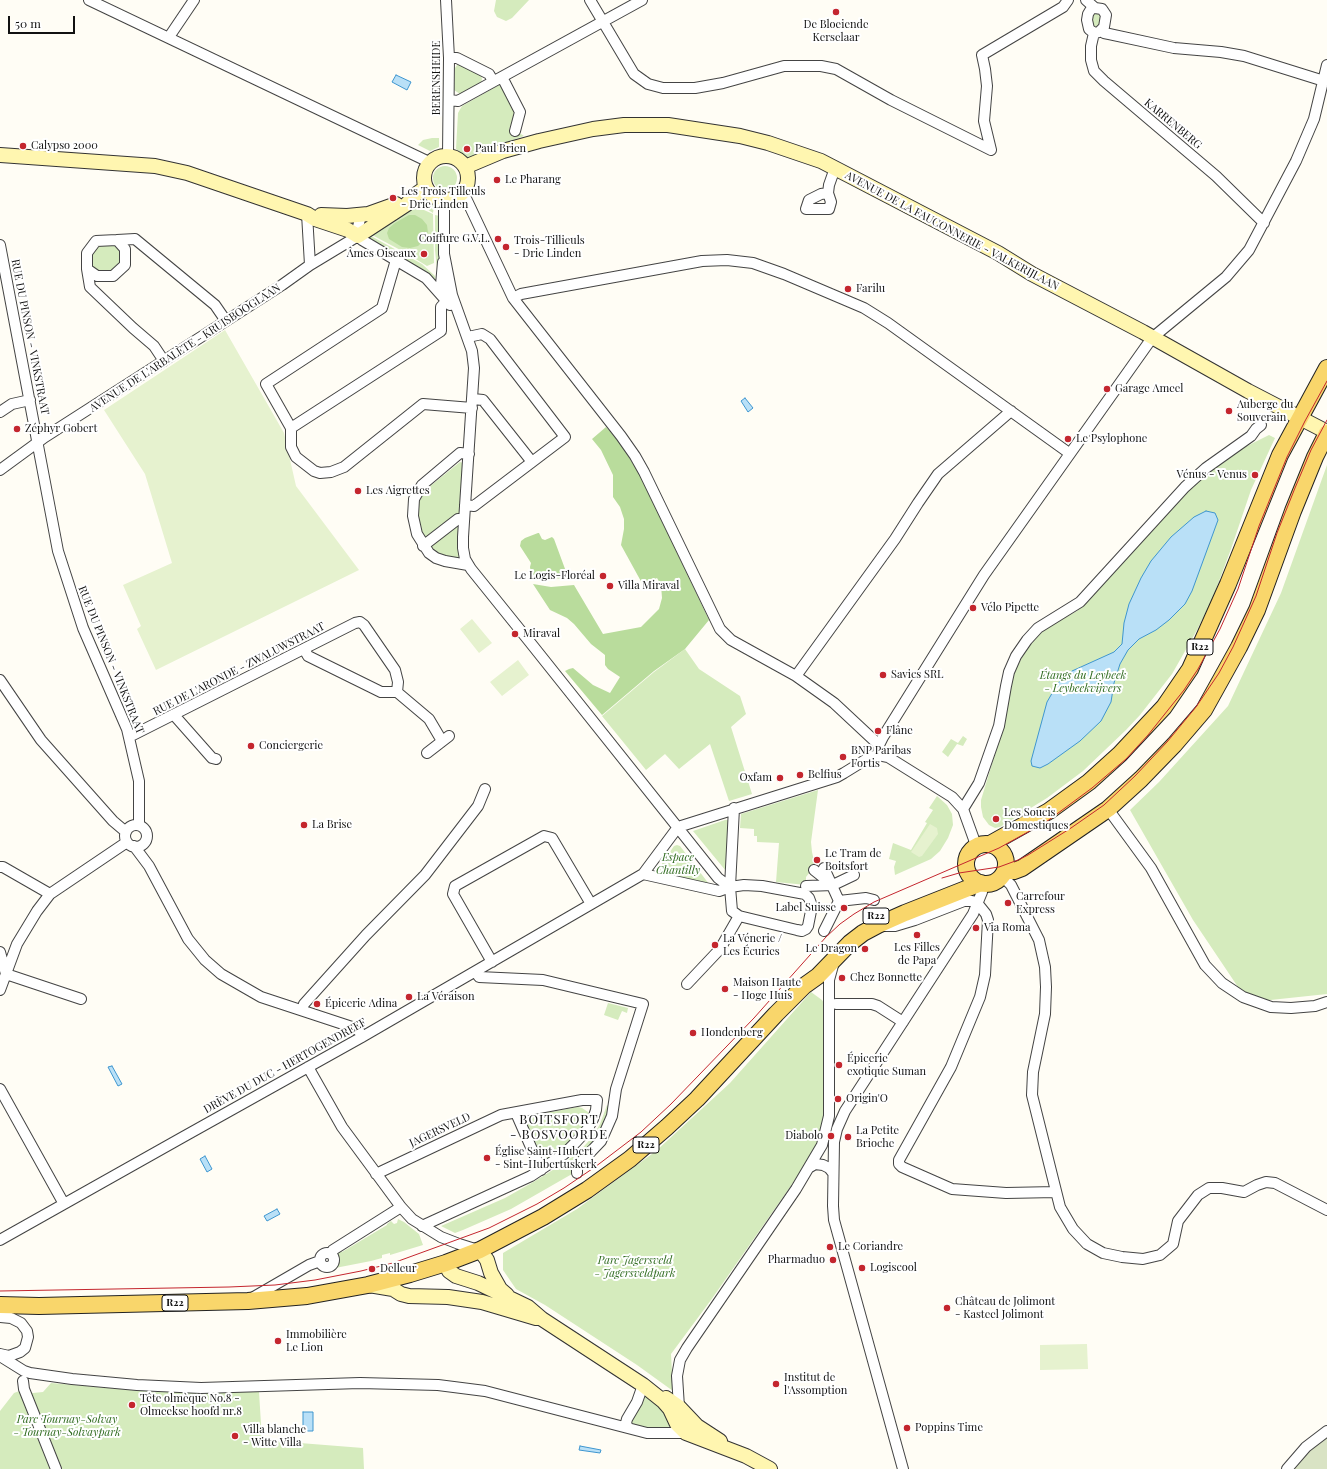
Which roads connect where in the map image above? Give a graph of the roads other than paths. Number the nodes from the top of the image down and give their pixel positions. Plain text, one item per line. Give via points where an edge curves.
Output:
1 (89, 0) edge
2 (194, 0) edge
3 (446, 0) edge
4 (590, 0) edge
5 (642, 0) edge
6 (1068, 0) edge
7 (1086, 0) edge
8 (1095, 8) junction
9 (603, 22) junction
10 (1098, 31) junction
11 (169, 37) junction
12 (449, 58) junction
13 (1327, 65) edge
14 (498, 79) junction
15 (1324, 80) junction
16 (449, 100) junction
17 (515, 131) dead end
18 (0, 155) edge
19 (448, 155) junction
20 (429, 162) junction
21 (465, 167) junction
22 (836, 168) junction
23 (420, 192) junction
24 (463, 192) junction
25 (828, 193) dead end
26 (444, 200) junction
27 (309, 215) junction
28 (365, 215) junction
29 (1264, 222) junction
30 (371, 228) junction
31 (358, 236) junction
32 (117, 240) junction
33 (0, 245) edge
34 (396, 260) junction
35 (310, 265) junction
36 (87, 269) junction
37 (449, 298) junction
38 (512, 298) junction
39 (226, 321) junction
40 (468, 337) junction
41 (1152, 338) junction
42 (164, 361) junction
43 (1327, 368) edge
44 (30, 400) junction
45 (472, 404) junction
46 (1011, 411) junction
47 (0, 412) edge
48 (1299, 418) junction
49 (1261, 425) dead end
50 (291, 428) junction
51 (1327, 432) edge
52 (38, 443) junction
53 (1069, 453) junction
54 (469, 454) junction
55 (532, 462) junction
56 (0, 470) edge
57 (465, 505) junction
58 (464, 519) junction
59 (423, 546) junction
60 (468, 565) junction
61 (304, 649) junction
62 (796, 676) junction
63 (0, 680) edge
64 (397, 692) junction
65 (174, 715) junction
66 (129, 737) junction
67 (879, 750) junction
68 (427, 753) dead end
69 (216, 759) dead end
70 (485, 789) dead end
71 (965, 807) junction
72 (734, 808) junction
73 (1108, 809) junction
74 (139, 826) junction
75 (678, 827) junction
76 (132, 841) junction
77 (983, 844) junction
78 (0, 867) edge
79 (824, 868) dead end
80 (814, 870) dead end
81 (643, 874) junction
82 (1004, 874) junction
83 (854, 875) dead end
84 (975, 880) junction
85 (833, 885) junction
86 (806, 886) dead end
87 (730, 887) junction
88 (50, 894) junction
89 (874, 900) dead end
90 (839, 901) junction
91 (591, 904) junction
92 (978, 904) junction
93 (743, 917) junction
94 (878, 925) junction
95 (824, 931) dead end
96 (0, 952) edge
97 (835, 958) junction
98 (492, 962) junction
99 (476, 972) junction
100 (6, 974) junction
101 (687, 984) dead end
102 (804, 986) junction
103 (0, 990) edge
104 (81, 999) dead end
105 (1327, 1002) edge
106 (836, 1004) dead end
107 (302, 1010) junction
108 (903, 1022) junction
109 (362, 1037) junction
110 (308, 1067) junction
111 (0, 1089) edge
112 (614, 1098) junction
113 (597, 1100) junction
114 (830, 1106) junction
115 (845, 1111) junction
116 (516, 1113) junction
117 (810, 1167) junction
118 (541, 1170) junction
119 (578, 1173) dead end
120 (833, 1173) junction
121 (376, 1174) junction
122 (1056, 1192) junction
123 (64, 1204) junction
124 (400, 1207) junction
125 (1327, 1210) edge
126 (422, 1226) junction
127 (0, 1240) edge
128 (480, 1250) junction
129 (446, 1263) junction
130 (368, 1285) junction
131 (508, 1297) junction
132 (248, 1301) junction
133 (0, 1305) edge
134 (39, 1306) junction
135 (0, 1311) edge
136 (0, 1317) edge
137 (542, 1319) junction
138 (17, 1354) junction
139 (0, 1355) edge
140 (23, 1376) junction
141 (648, 1389) junction
142 (679, 1407) junction
143 (628, 1428) junction
144 (1327, 1431) edge
145 (689, 1435) junction
146 (746, 1456) junction
147 (56, 1469) edge
148 (770, 1469) edge
149 (903, 1469) edge
150 (1287, 1469) edge

1 - 11 street
2 - 11 street
3 - 12 street, BERENSHEIDE
4 - 9 street
5 - 9 street
6 - 9 street via 1063,7 982,56 987,86 984,121 991,150 891,100 836,69 821,66 784,66 695,88 663,88 648,84 634,74
7 - 8 street
8 - 10 street via 1102,9 1106,15 1105,24
8 - 10 street via 1088,14 1088,20 1090,29
9 - 14 street
10 - 15 street via 1174,48 1244,56
10 - 29 street, KARRENBERG via 1091,46 1094,71 1216,176
11 - 20 street
12 - 14 street via 457,58
12 - 16 street, BERENSHEIDE
13 - 15 street
14 - 16 street via 458,101
14 - 17 street via 520,112
15 - 29 street via 1314,119 1296,161
16 - 19 street, BERENSHEIDE
18 - 27 street via 154,166 187,174
19 - 20 street via 438,156
19 - 21 street via 460,160
20 - 23 street via 425,168
21 - 22 street, AVENUE DE LA FAUCONNERIE - VALKERIJLAAN via 504,151 549,138 624,125 668,125 768,143
21 - 24 street via 468,181
22 - 25 street
22 - 41 street, AVENUE DE LA FAUCONNERIE - VALKERIJLAAN
23 - 26 street
23 - 28 street
23 - 30 street, AVENUE DE L'ARBALÈTE - KRUISBOOGLAAN
24 - 26 street
24 - 38 street
26 - 37 street via 444,254
27 - 28 street
27 - 31 street
27 - 35 street
28 - 30 street via 372,220
28 - 31 street via 357,230
29 - 41 street via 1249,250 1226,277
30 - 31 street, AVENUE DE L'ARBALÈTE - KRUISBOOGLAAN
31 - 34 street
31 - 35 street, AVENUE DE L'ARBALÈTE - KRUISBOOGLAAN
32 - 36 street via 96,241 87,253
32 - 36 street via 125,249 125,265 113,276 97,276
32 - 39 street via 135,239 215,306
33 - 44 street, RUE DU PINSON - VINKSTRAAT
34 - 37 street via 426,278
34 - 50 street via 382,308 266,384
35 - 39 street, AVENUE DE L'ARBALÈTE - KRUISBOOGLAAN
36 - 42 street via 90,287 154,346
37 - 40 street
37 - 50 street via 441,306 441,331
38 - 46 street via 521,294 702,261 753,263 864,308
38 - 62 street via 635,456 720,629 731,640
39 - 42 street, AVENUE DE L'ARBALÈTE - KRUISBOOGLAAN
40 - 45 street via 474,368
40 - 55 street via 482,334 490,340 565,437
41 - 48 street, AVENUE DE LA FAUCONNERIE - VALKERIJLAAN
41 - 53 street
42 - 52 street, AVENUE DE L'ARBALÈTE - KRUISBOOGLAAN
43 - 48 main road, R22
44 - 47 street via 12,404
44 - 52 street, RUE DU PINSON - VINKSTRAAT
45 - 50 street via 422,404 344,467 331,472 314,471 296,457 291,447
45 - 54 street
45 - 55 street via 483,400
46 - 53 street
46 - 62 street via 938,474 895,539
48 - 51 street, AVENUE DE LA FAUCONNERIE - VALKERIJLAAN
48 - 77 main road, R22 via 1280,455 1228,584 1190,669 1164,707 1090,782 1049,811
49 - 71 street via 1251,436 1206,468 1185,487 1080,602 1038,628 1027,640 1016,656 1010,672 991,752 979,783
51 - 73 main road, R22 via 1293,511 1257,610 1204,710 1174,745
52 - 56 street, AVENUE DE L'ARBALÈTE - KRUISBOOGLAAN
52 - 66 street, RUE DU PINSON - VINKSTRAAT via 58,552 70,592
53 - 67 street via 984,575
54 - 57 street
54 - 59 street via 460,453 422,485 415,495 412,516
55 - 57 street via 474,506
57 - 58 street
58 - 59 street via 458,519
58 - 60 street via 463,548
59 - 60 street via 436,558
60 - 75 street
61 - 64 street via 308,656 381,692
61 - 64 street, RUE DE L'ARONDE - ZWALUWSTRAAT via 360,622 364,624 395,670
61 - 65 street, RUE DE L'ARONDE - ZWALUWSTRAAT
62 - 67 street via 834,704
63 - 76 street via 41,740
64 - 68 street via 429,719 446,738
65 - 66 street, RUE DE L'ARONDE - ZWALUWSTRAAT
65 - 69 street via 212,758
66 - 74 street, RUE DU PINSON - VINKSTRAAT via 139,781
67 - 71 street via 952,797 964,801
67 - 72 street via 844,773
70 - 107 street via 478,806 425,875 366,935 304,1004
71 - 77 street via 970,807
72 - 75 street
72 - 87 street
73 - 82 main road, R22 via 1022,868
73 - 105 street via 1152,868 1205,965 1222,983 1243,997 1271,1007 1315,1006
74 - 76 street via 131,826
74 - 76 street, RUE DU PINSON - VINKSTRAAT via 147,835 145,841
75 - 81 street, DRÈVE DU DUC - HERTOGENDREEF
75 - 87 street via 718,878
76 - 88 street
76 - 107 street via 149,866 188,939 205,960 221,974 260,997
77 - 82 main road via 997,846 1004,854
77 - 84 main road, R22 via 970,850 966,860 966,868
78 - 88 street
79 - 85 street
80 - 85 street
81 - 87 street via 719,891
81 - 91 street, DRÈVE DU DUC - HERTOGENDREEF
82 - 84 main road, R22 via 993,883
82 - 122 street via 1039,940 1045,967 1045,1014 1033,1072 1032,1095
83 - 85 street
84 - 92 street via 982,892
84 - 94 main road, R22
84 - 102 main road, R22 via 888,909 871,919 836,946 812,972
85 - 86 street
85 - 90 street
87 - 93 street via 732,911
87 - 93 street via 744,884 762,886 805,894 812,902 808,926 802,931
88 - 100 street via 17,944
89 - 90 street via 866,898
90 - 95 street
91 - 98 street, DRÈVE DU DUC - HERTOGENDREEF
91 - 98 street via 552,838 544,836 455,886 453,894
92 - 94 street via 964,901 895,926
92 - 108 street
92 - 122 street via 988,920 985,975 980,997 951,1067 899,1164 952,1189 1006,1193
93 - 101 street via 720,949
94 - 97 main road, R22
96 - 100 street
97 - 102 main road, R22
97 - 114 street via 829,980
98 - 99 street, DRÈVE DU DUC - HERTOGENDREEF
99 - 109 street, DRÈVE DU DUC - HERTOGENDREEF
99 - 112 street via 479,977 543,980 644,1004
100 - 103 street
100 - 104 street
102 - 128 main road, R22 via 697,1099 630,1159 543,1217
106 - 108 street via 872,1004
107 - 109 street via 352,1027 359,1031
108 - 115 street
109 - 110 street, DRÈVE DU DUC - HERTOGENDREEF
110 - 121 street via 342,1127
110 - 123 street, DRÈVE DU DUC - HERTOGENDREEF
111 - 123 street
112 - 113 street, JAGERSVELD
112 - 119 street via 612,1116 603,1137 579,1164
113 - 116 street, JAGERSVELD via 582,1100
113 - 118 street via 594,1119 576,1144
114 - 115 street via 837,1111
114 - 117 street via 824,1139
115 - 120 street via 834,1142
116 - 118 street
116 - 121 street, JAGERSVELD via 501,1115
117 - 120 street via 815,1164 823,1165
117 - 142 street via 680,1360 677,1376
118 - 126 street
120 - 149 street via 833,1206 838,1238
121 - 124 street
122 - 125 street via 1060,1207 1070,1224 1087,1244 1103,1253 1143,1259 1160,1255 1172,1244 1178,1221 1198,1195 1209,1188 1244,1192 1266,1182 1275,1183
123 - 127 street, DRÈVE DU DUC - HERTOGENDREEF
124 - 126 street
124 - 132 street via 333,1250 332,1265 325,1267 320,1261 308,1266
126 - 128 street via 452,1242
128 - 129 main road, R22
128 - 131 street via 500,1289
129 - 130 main road, R22
129 - 131 street via 448,1271 456,1276
130 - 132 main road, R22 via 307,1296
130 - 137 street via 393,1289 410,1296 448,1297 482,1302
131 - 137 street via 528,1307
132 - 134 main road, R22
133 - 134 main road, R22
134 - 135 main road, R22
136 - 138 street via 16,1320 27,1331 27,1344
137 - 141 street
138 - 139 street
138 - 140 street via 24,1365
139 - 140 street
140 - 143 street via 201,1388 360,1383 438,1385 485,1391
140 - 147 street via 28,1401
141 - 142 street
141 - 143 street via 627,1419
141 - 145 street via 670,1409 677,1424
142 - 146 street via 697,1426
143 - 145 street via 653,1434
144 - 150 street via 1306,1447
145 - 146 street
146 - 148 street

